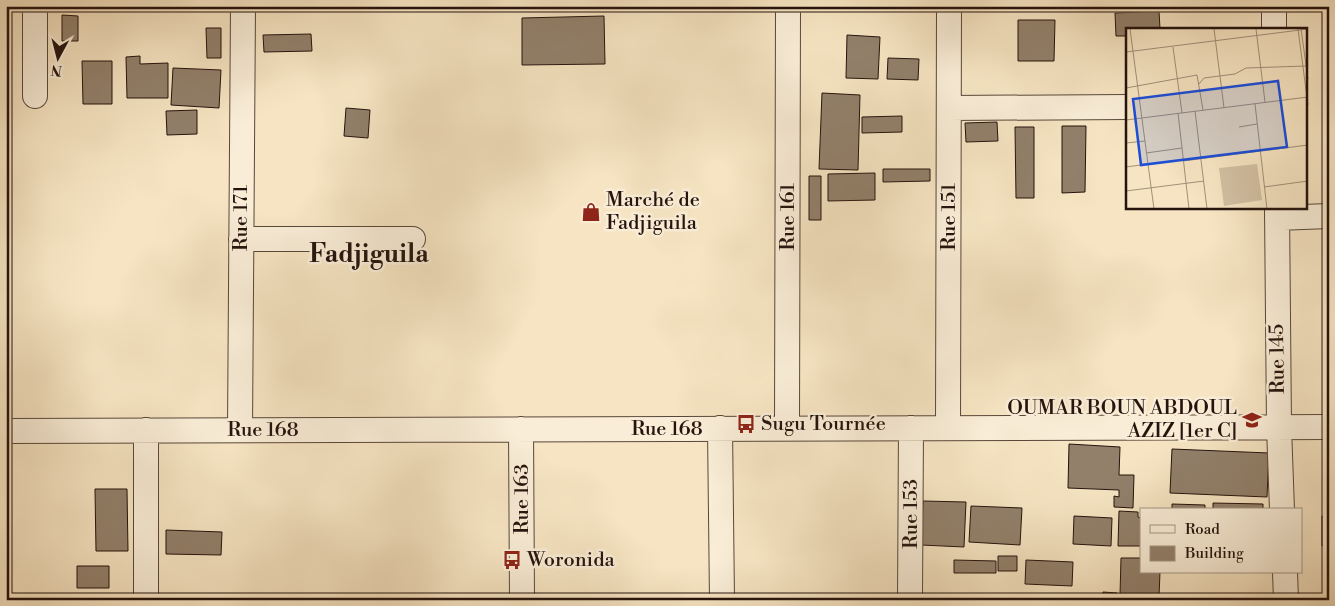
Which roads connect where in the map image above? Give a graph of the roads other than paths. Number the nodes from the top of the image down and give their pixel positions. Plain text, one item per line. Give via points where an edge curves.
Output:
1 (35, 6) edge
2 (243, 6) edge
3 (788, 6) edge
4 (949, 6) edge
5 (1274, 6) edge
6 (1274, 28) edge
7 (36, 96) dead end
8 (1126, 107) edge
9 (949, 108) junction
10 (1277, 213) edge
11 (1329, 216) edge
12 (412, 239) dead end
13 (241, 240) junction
14 (1279, 427) junction
15 (1329, 427) edge
16 (720, 428) junction
17 (787, 428) junction
18 (911, 428) junction
19 (948, 428) junction
20 (521, 429) junction
21 (146, 430) junction
22 (240, 430) junction
23 (6, 431) edge
24 (1282, 508) edge
25 (1285, 574) edge
26 (146, 600) edge
27 (522, 600) edge
28 (722, 600) edge
29 (910, 600) edge
30 (1286, 600) edge

1 - 7 street
2 - 13 street, Rue 171
3 - 17 street, Rue 161
4 - 9 street, Rue 151
5 - 6 street
8 - 9 street
9 - 19 street, Rue 151
10 - 11 street
10 - 14 street, Rue 145
12 - 13 street
13 - 22 street, Rue 171
14 - 15 street, Rue 168
14 - 19 street, Rue 168
14 - 24 street, Rue 145
16 - 17 street, Rue 168
16 - 20 street, Rue 168
16 - 28 street
17 - 18 street, Rue 168
18 - 19 street, Rue 168
18 - 29 street, Rue 153
20 - 22 street, Rue 168
20 - 27 street, Rue 163
21 - 22 street, Rue 168
21 - 23 street, Rue 168
21 - 26 street
25 - 30 street

